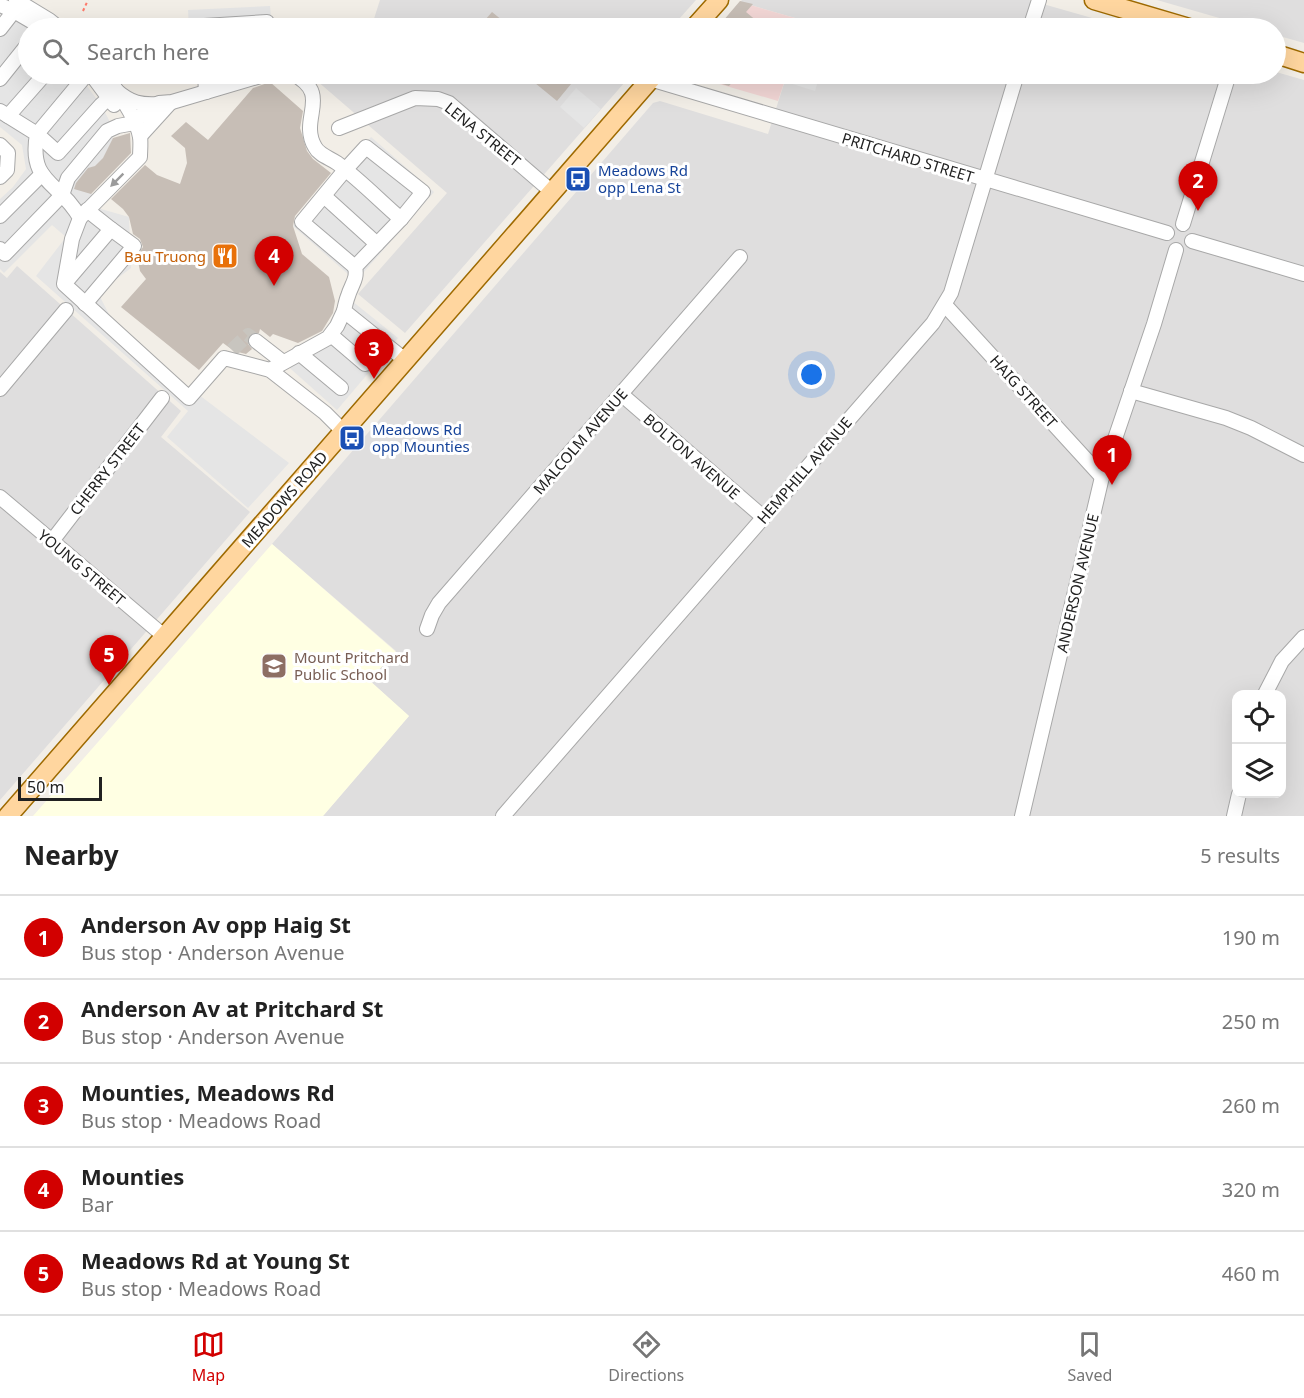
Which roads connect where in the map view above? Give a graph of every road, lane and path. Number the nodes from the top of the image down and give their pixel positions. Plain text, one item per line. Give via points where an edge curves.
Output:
1 (88, 0) edge
2 (719, 0) edge
3 (1039, 0) edge
4 (1094, 0) edge
5 (0, 5) edge
6 (15, 5) edge
7 (83, 11) dead end
8 (34, 18) edge
9 (703, 18) edge
10 (1033, 18) edge
11 (1155, 18) edge
12 (0, 28) edge
13 (18, 56) edge
14 (1286, 57) edge
15 (1304, 63) edge
16 (0, 79) edge
17 (35, 84) edge
18 (80, 84) edge
19 (101, 84) edge
20 (109, 84) edge
21 (206, 84) edge
22 (225, 84) edge
23 (306, 84) edge
24 (645, 84) edge
25 (678, 84) edge
26 (1014, 84) edge
27 (1226, 84) edge
28 (206, 92) junction
29 (113, 94) junction
30 (166, 103) junction
31 (4, 114) edge
32 (131, 122) junction
33 (339, 128) dead end
34 (37, 134) junction
35 (140, 136) junction
36 (4, 149) edge
37 (345, 170) junction
38 (42, 174) junction
39 (0, 177) edge
40 (984, 180) junction
41 (551, 191) junction
42 (62, 195) junction
43 (324, 196) junction
44 (83, 214) junction
45 (0, 216) edge
46 (401, 219) junction
47 (1183, 224) junction
48 (111, 229) junction
49 (1167, 233) junction
50 (1192, 241) junction
51 (377, 244) junction
52 (0, 249) edge
53 (1176, 250) junction
54 (740, 257) dead end
55 (355, 267) junction
56 (1304, 274) edge
57 (64, 285) junction
58 (85, 304) junction
59 (945, 305) junction
60 (66, 310) dead end
61 (344, 311) junction
62 (330, 334) junction
63 (256, 341) dead end
64 (299, 353) junction
65 (405, 360) junction
66 (283, 362) junction
67 (365, 364) dead end
68 (270, 370) junction
69 (341, 388) dead end
70 (0, 389) edge
71 (1131, 391) junction
72 (621, 394) junction
73 (162, 398) dead end
74 (343, 431) junction
75 (1304, 455) edge
76 (1102, 477) junction
77 (0, 497) edge
78 (763, 517) junction
79 (52, 541) junction
80 (427, 629) dead end
81 (164, 636) junction
82 (1304, 637) edge
83 (1267, 690) edge
84 (1238, 798) edge
85 (8, 816) edge
86 (503, 816) edge
87 (1022, 816) edge
88 (1234, 816) edge

1 - 7 path
2 - 9 main road
3 - 10 street
4 - 11 main road
5 - 6 street
6 - 8 street
6 - 12 street
13 - 16 street
14 - 15 main road
17 - 31 street
18 - 34 street
19 - 29 street
20 - 29 street
21 - 28 street
22 - 28 street
23 - 37 street via 313,91 315,103 309,124 315,148
24 - 41 main road, MEADOWS ROAD
25 - 40 street, PRITCHARD STREET
26 - 40 street, HEMPHILL AVENUE
27 - 47 street
28 - 30 street
29 - 30 street via 143,105
29 - 32 street
29 - 34 street via 58,153
30 - 32 street
30 - 35 street
31 - 34 street
32 - 35 street
32 - 42 street via 107,131 68,178
33 - 41 street, LENA STREET via 415,98 438,99 449,103
34 - 38 street via 34,149 37,169
35 -> 44 street via 140,157
36 - 39 street via 7,170
37 - 43 street
37 - 46 street
37 - 46 street via 366,147 423,192
38 - 42 street
38 - 45 street
40 - 49 street, PRITCHARD STREET
40 - 59 street, HEMPHILL AVENUE
41 - 65 main road, MEADOWS ROAD
42 - 44 street
42 - 52 street via 5,254
43 - 51 street
43 - 55 street via 302,222
44 - 48 street
44 - 57 street via 72,239
46 - 51 street
47 - 49 street
47 - 50 street via 1191,231
48 - 57 street
48 - 58 street via 134,246
49 - 53 street via 1168,243
50 - 53 street via 1184,250
50 - 56 street
51 - 55 street
53 - 71 street, ANDERSON AVENUE
54 - 72 street, MALCOLM AVENUE
55 - 61 street via 357,273
57 - 58 street
58 - 68 street via 189,398 228,354
59 - 76 street, HAIG STREET
59 - 78 street, HEMPHILL AVENUE
60 - 70 street
61 - 62 street
61 - 65 street
62 - 64 street
62 - 67 street
63 - 66 street
64 - 66 street
64 - 69 street
65 - 74 main road, MEADOWS ROAD
66 - 68 street
68 - 74 street
71 - 75 street via 1226,418
71 - 76 street, ANDERSON AVENUE
72 - 78 street, BOLTON AVENUE
72 - 80 street, MALCOLM AVENUE via 439,603
73 - 79 street, CHERRY STREET
74 - 81 main road, MEADOWS ROAD
76 - 87 street, ANDERSON AVENUE
77 - 79 street, YOUNG STREET
78 - 86 street, HEMPHILL AVENUE
79 - 81 street, YOUNG STREET
81 - 85 main road, MEADOWS ROAD
82 - 83 street via 1282,661
84 - 88 street

